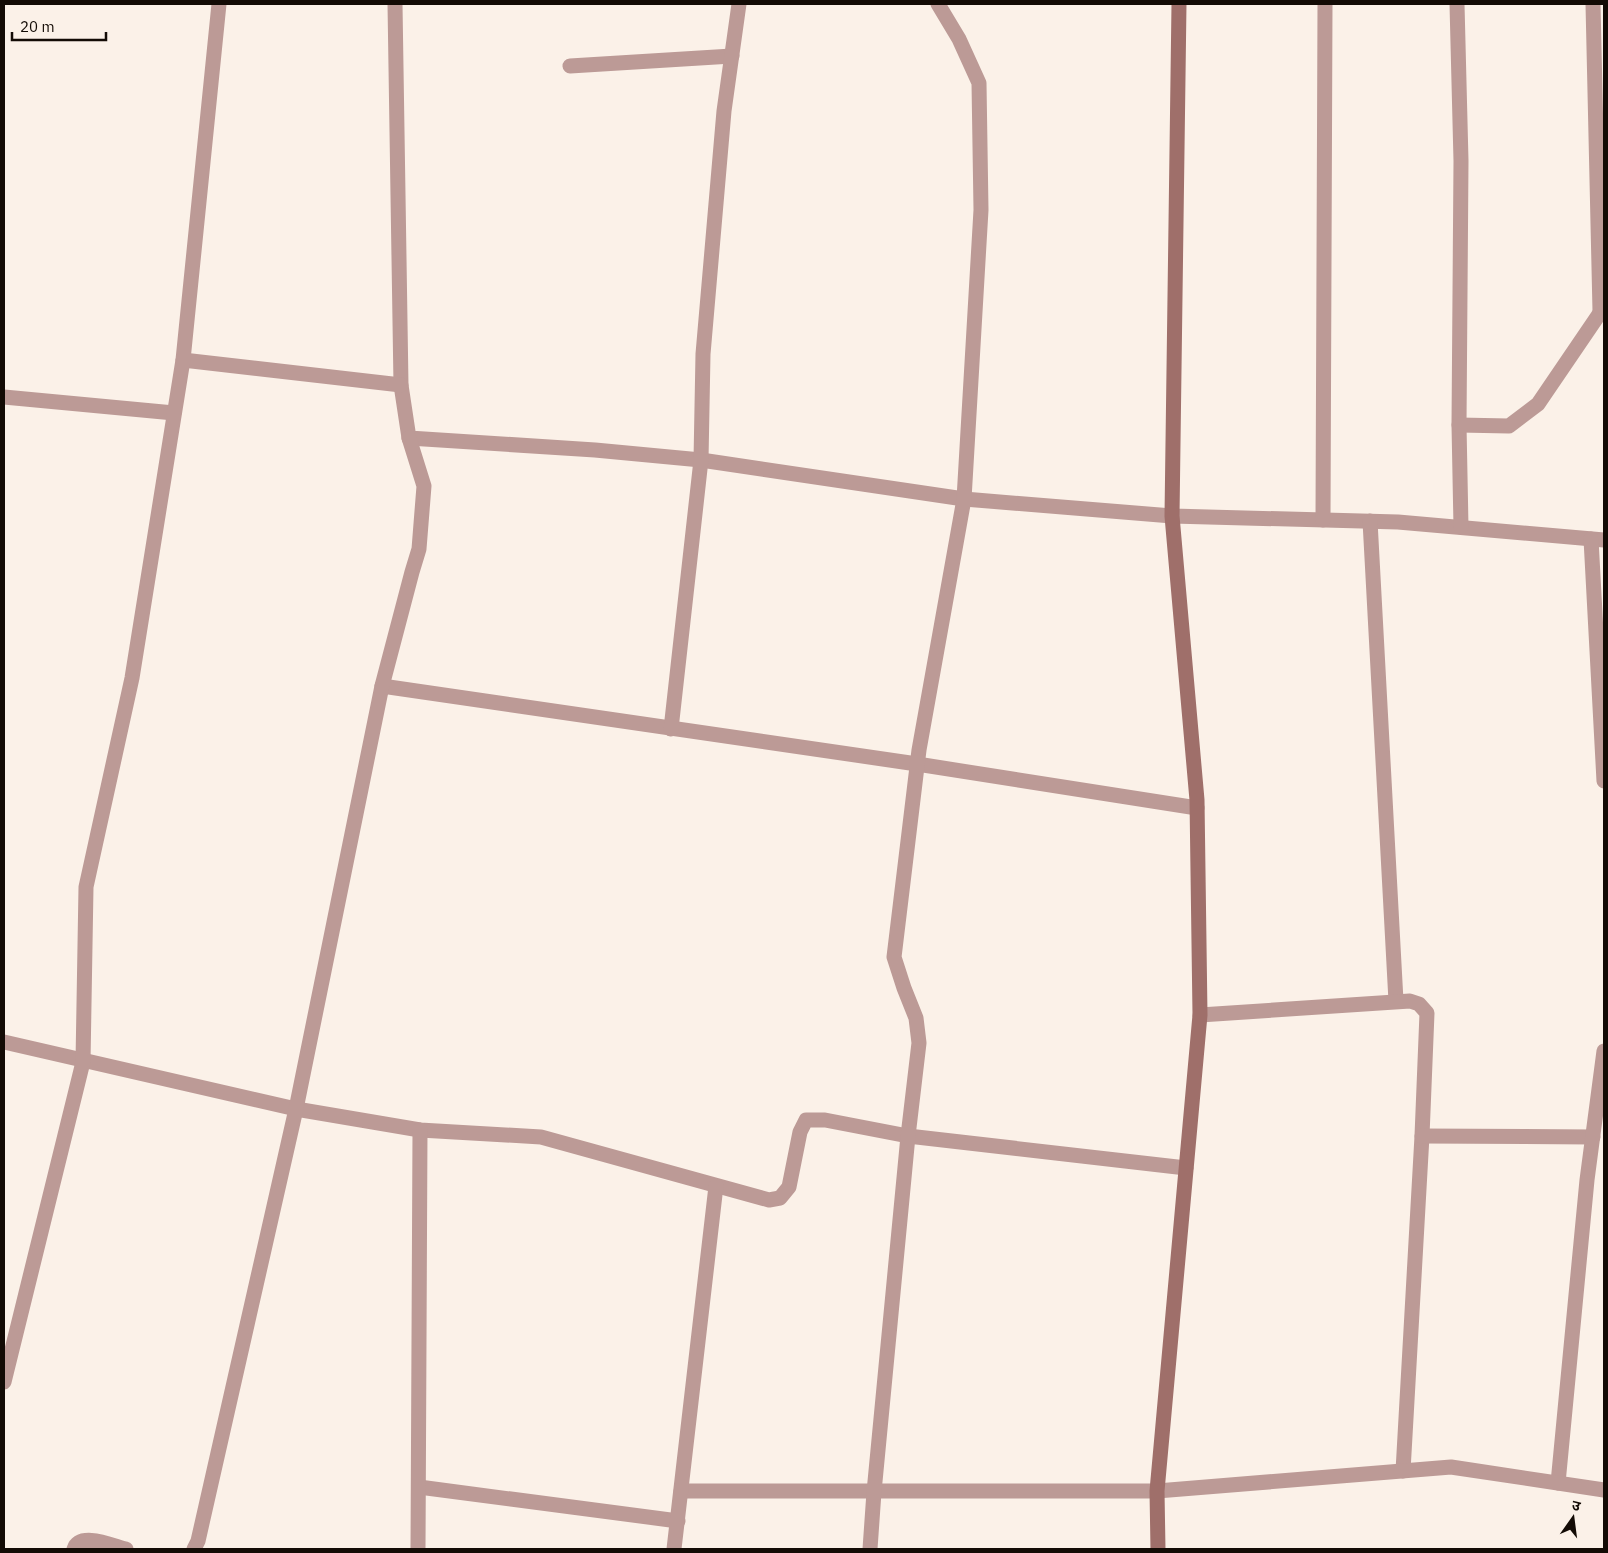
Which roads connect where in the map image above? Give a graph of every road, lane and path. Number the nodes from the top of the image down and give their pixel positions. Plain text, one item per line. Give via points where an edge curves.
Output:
1 (219, 4) edge
2 (396, 4) edge
3 (739, 4) edge
4 (938, 4) edge
5 (1179, 4) edge
6 (1325, 4) edge
7 (1457, 4) edge
8 (1593, 4) edge
9 (732, 56) junction
10 (570, 66) dead end
11 (1602, 309) edge
12 (183, 360) junction
13 (401, 385) junction
14 (4, 397) edge
15 (174, 413) junction
16 (1459, 425) junction
17 (409, 438) junction
18 (701, 460) junction
19 (964, 499) junction
20 (1172, 516) junction
21 (1323, 520) junction
22 (1370, 521) junction
23 (1460, 527) junction
24 (1598, 539) edge
25 (382, 686) junction
26 (671, 729) junction
27 (917, 764) junction
28 (1604, 781) edge
29 (1197, 808) junction
30 (1396, 1001) junction
31 (1200, 1015) junction
32 (4, 1042) edge
33 (1604, 1052) edge
34 (83, 1062) junction
35 (296, 1109) junction
36 (420, 1130) junction
37 (908, 1136) junction
38 (1422, 1136) junction
39 (1593, 1137) junction
40 (1186, 1168) junction
41 (716, 1186) junction
42 (4, 1382) edge
43 (1403, 1471) junction
44 (1558, 1483) junction
45 (418, 1487) junction
46 (1604, 1490) edge
47 (681, 1491) junction
48 (874, 1492) junction
49 (1157, 1492) junction
50 (678, 1521) junction
51 (74, 1549) edge
52 (126, 1549) edge
53 (194, 1549) edge
54 (418, 1549) edge
55 (674, 1549) edge
56 (870, 1549) edge
57 (1158, 1549) edge

1 - 12 street
2 - 13 street
3 - 9 street
4 - 19 street via 959,39 979,83 981,210
5 - 20 street
6 - 21 street
7 - 16 street via 1461,161
8 - 11 street
9 - 10 street
9 - 18 street via 724,111 703,354
11 - 16 street via 1538,404 1510,426
12 - 13 street
12 - 15 street
13 - 17 street
14 - 15 street
15 - 34 street via 132,678 86,887
16 - 23 street
17 - 18 street
17 - 25 street via 424,486 419,549
18 - 19 street
18 - 26 street
19 - 20 street
19 - 27 street
20 - 21 street
20 - 29 street
21 - 22 street
22 - 23 street
22 - 30 street
23 - 24 street
24 - 28 street
25 - 26 street
25 - 35 street
26 - 27 street
27 - 29 street
27 - 37 street via 894,957 916,1018 919,1043
29 - 31 street
30 - 31 street
30 - 38 street via 1419,1004 1427,1013
31 - 40 street
32 - 34 street
33 - 39 street
34 - 35 street
34 - 42 street
35 - 36 street
35 - 53 street
36 - 41 street via 541,1137
36 - 45 street
37 - 40 street
37 - 41 street via 825,1120 806,1120 800,1132 788,1187 780,1198 769,1200
37 - 48 street
38 - 39 street
38 - 43 street
39 - 44 street
40 - 49 street
41 - 47 street
43 - 44 street via 1451,1466
43 - 49 street
44 - 46 street
45 - 50 street
45 - 54 street
47 - 48 street
47 - 50 street
48 - 49 street
48 - 56 street
49 - 57 street
50 - 55 street
51 - 52 street via 82,1540 93,1540

